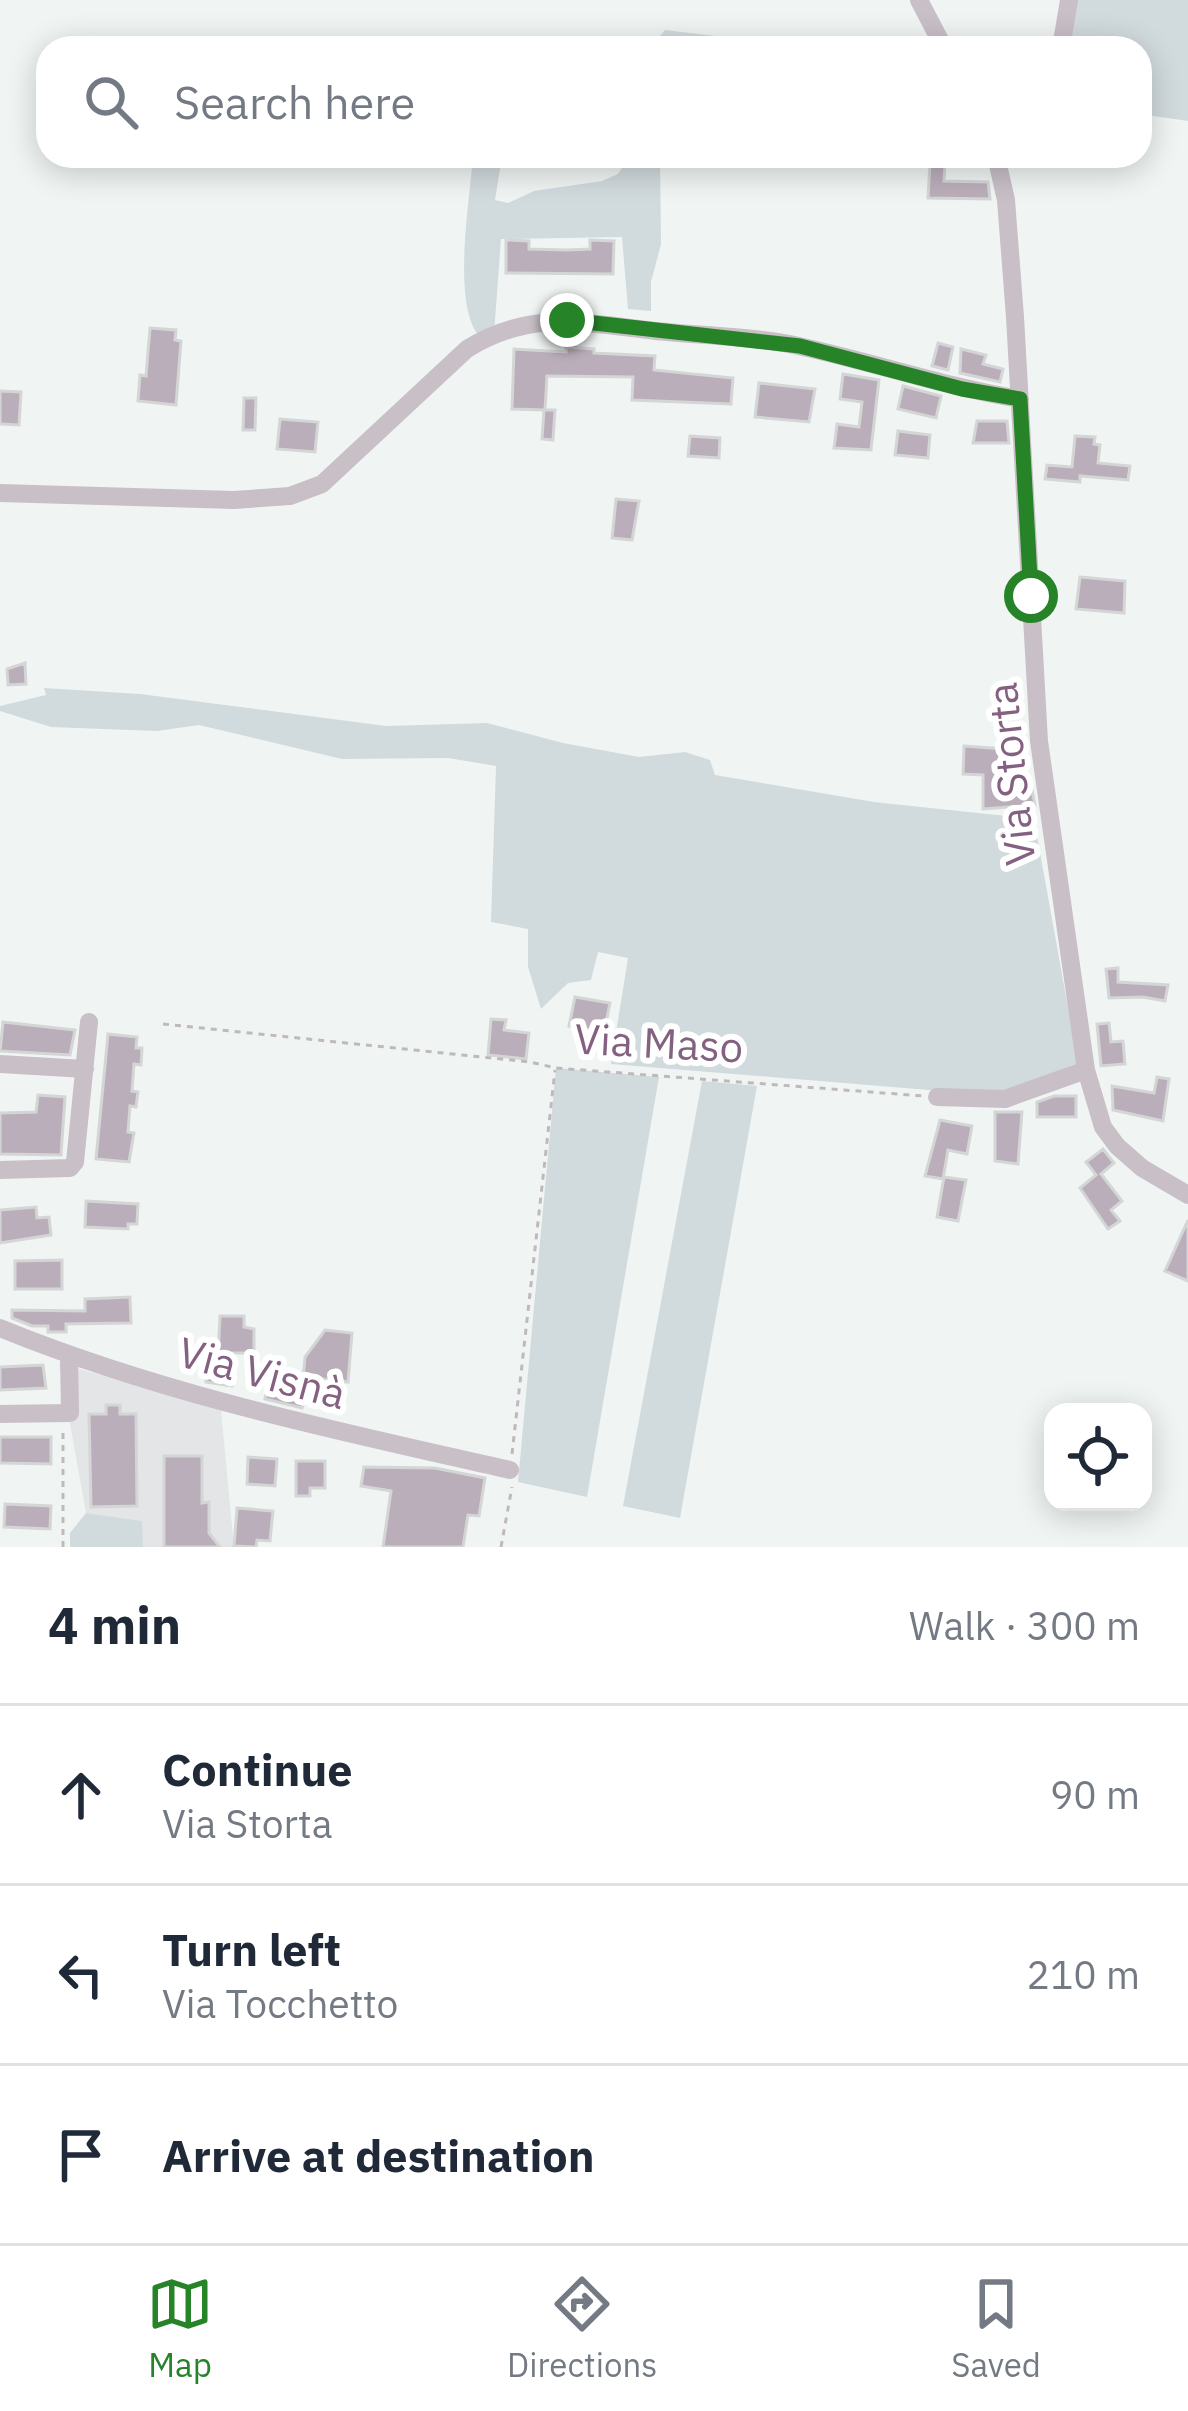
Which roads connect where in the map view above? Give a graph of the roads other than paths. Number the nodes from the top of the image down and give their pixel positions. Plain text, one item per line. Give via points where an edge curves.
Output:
1 (919, 0) edge
2 (1069, 0) edge
3 (938, 36) edge
4 (1063, 36) edge
5 (999, 168) edge
6 (1020, 399) junction
7 (0, 493) edge
8 (89, 1022) dead end
9 (0, 1064) edge
10 (85, 1069) junction
11 (1086, 1070) junction
12 (937, 1097) road end
13 (0, 1171) edge
14 (1188, 1195) edge
15 (0, 1328) edge
16 (69, 1356) junction
17 (0, 1414) edge
18 (510, 1470) road end

1 - 3 street
2 - 4 street
5 - 6 street, Via Storta
6 - 7 street via 800,346 532,322 467,349 322,484 290,496
6 - 11 street, Via Storta via 1039,741
8 - 10 street
9 - 10 street
10 - 13 street via 70,1168
11 - 12 street via 1005,1099
11 - 14 street, Via Storta via 1117,1146
15 - 16 street, Via Visnà
16 - 17 street via 70,1413
16 - 18 street, Via Visnà via 281,1418

